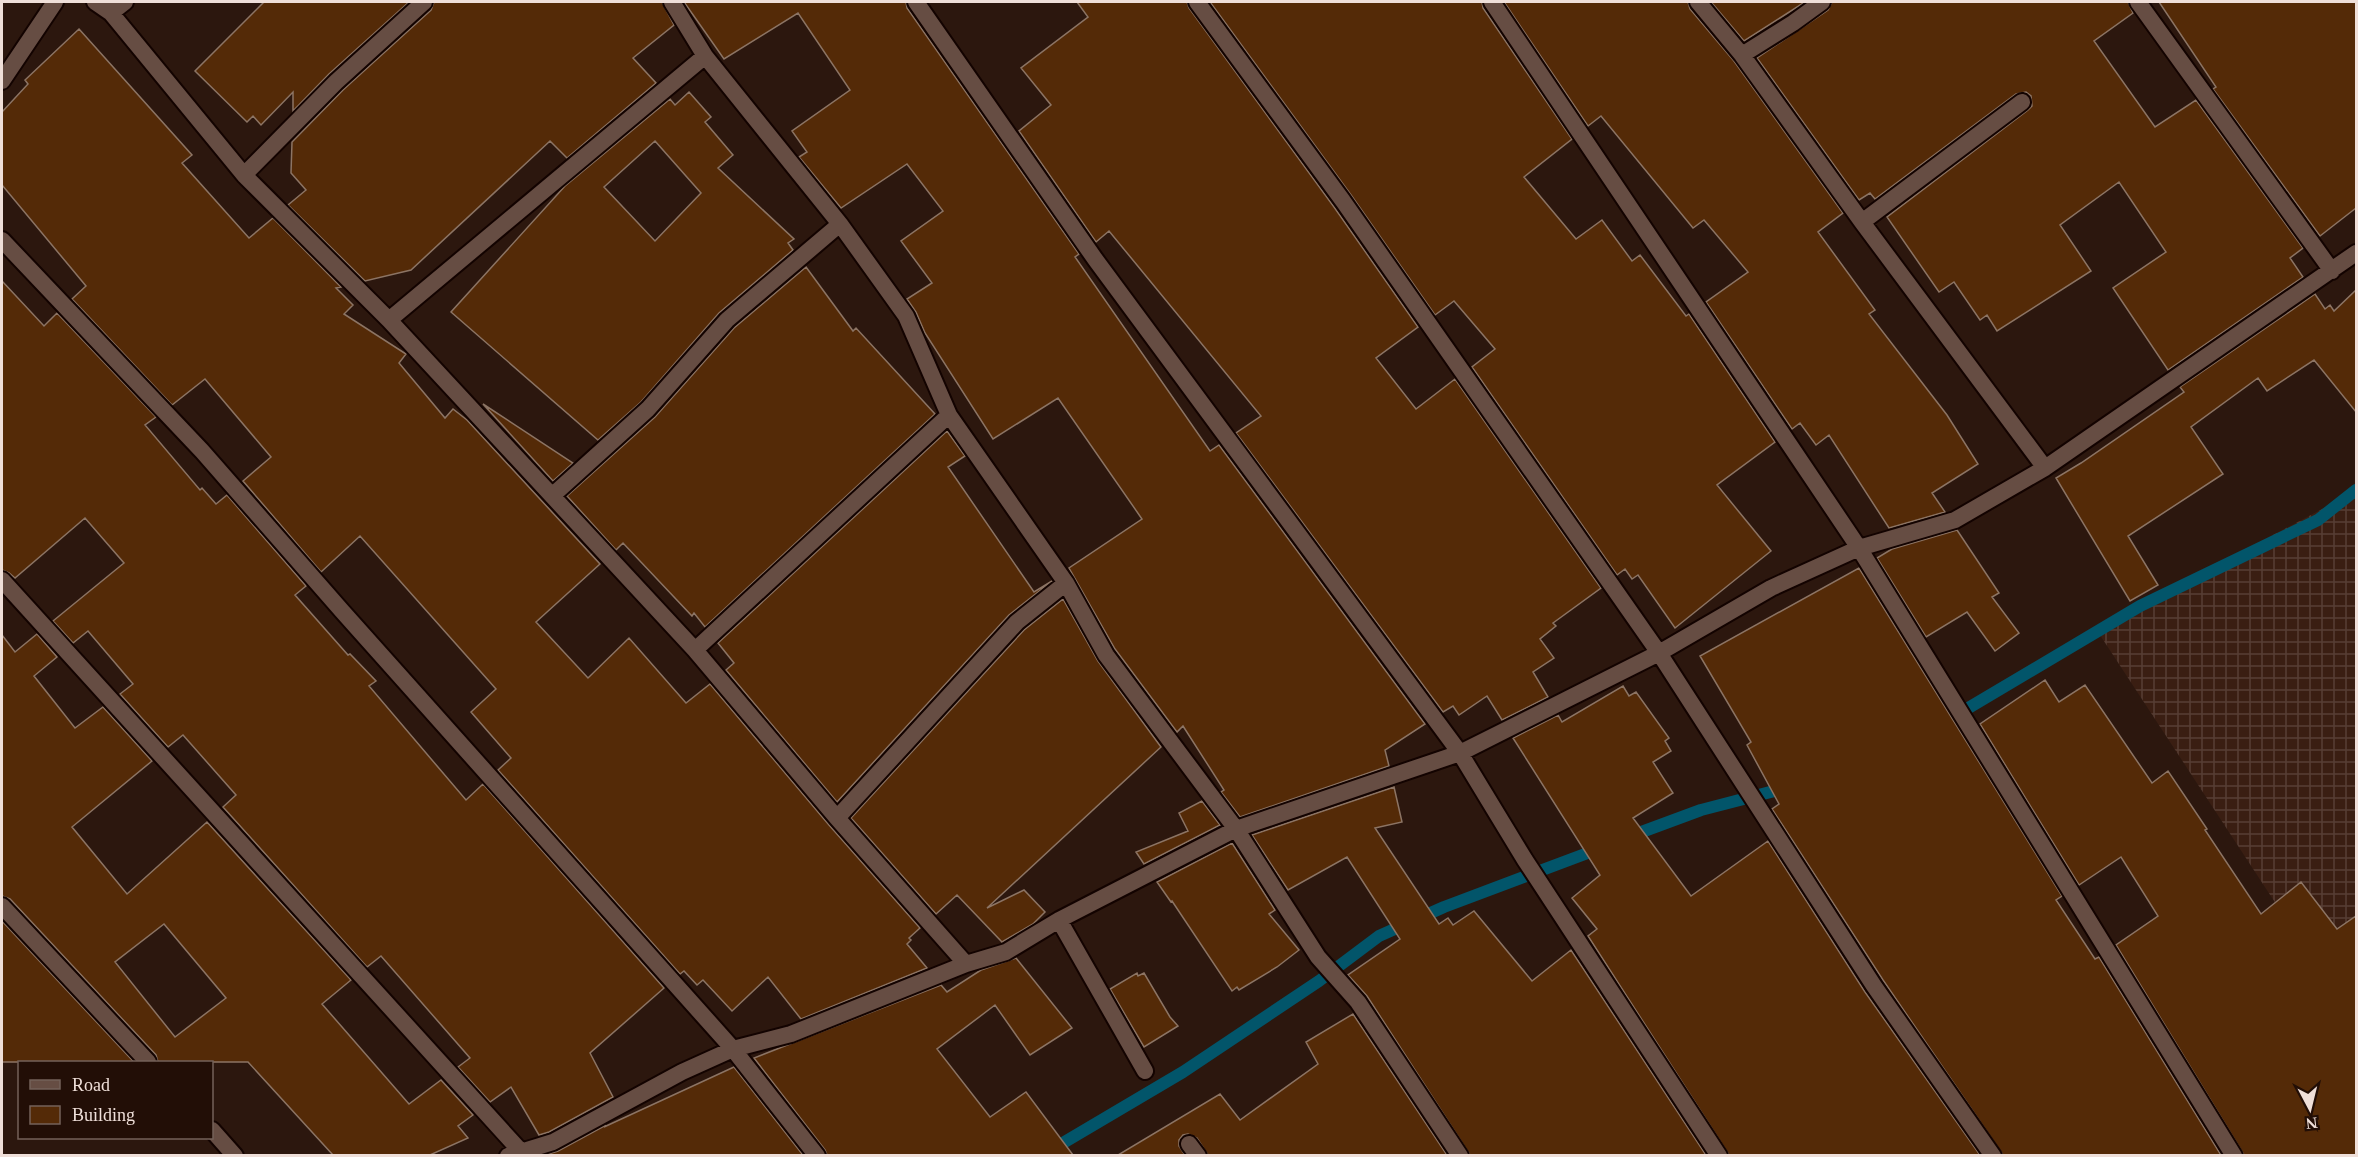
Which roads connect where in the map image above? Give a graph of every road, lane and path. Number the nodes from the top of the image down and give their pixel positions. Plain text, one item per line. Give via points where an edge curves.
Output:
1 (55, 2) edge
2 (95, 2) edge
3 (125, 2) edge
4 (424, 2) edge
5 (672, 2) edge
6 (916, 2) edge
7 (1197, 2) edge
8 (1492, 2) edge
9 (1698, 2) edge
10 (1822, 2) edge
11 (2138, 2) edge
12 (111, 13) junction
13 (1742, 55) junction
14 (705, 56) junction
15 (2, 81) edge
16 (2022, 102) dead end
17 (244, 175) junction
18 (1862, 222) junction
19 (840, 224) junction
20 (2, 240) edge
21 (2356, 253) edge
22 (2332, 271) junction
23 (389, 320) junction
24 (949, 415) junction
25 (2045, 468) junction
26 (553, 495) junction
27 (1859, 548) junction
28 (2, 580) edge
29 (1066, 583) junction
30 (695, 650) junction
31 (1659, 653) junction
32 (1460, 753) junction
33 (837, 818) junction
34 (1236, 829) junction
35 (2, 906) edge
36 (1059, 920) junction
37 (966, 964) junction
38 (733, 1049) junction
39 (147, 1061) edge
40 (1145, 1071) dead end
41 (213, 1131) edge
42 (518, 1154) edge
43 (235, 1155) edge
44 (817, 1155) edge
45 (1460, 1155) edge
46 (1719, 1155) edge
47 (1993, 1155) edge
48 (2234, 1155) edge

1 - 15 street
2 - 12 street
3 - 12 street
4 - 17 street via 336,82
5 - 14 street
6 - 32 street via 1095,259
7 - 31 street via 1343,201
8 - 27 street
9 - 13 street
10 - 13 street
11 - 22 street
12 - 17 street
13 - 18 street
14 - 19 street
14 - 23 street
16 - 18 street
17 - 23 street
18 - 25 street
19 - 24 street via 906,316
19 - 26 street via 727,320 648,409
20 - 38 street via 202,451
21 - 22 street
22 - 25 street
23 - 26 street
24 - 29 street
24 - 30 street
25 - 27 street via 1955,520
26 - 30 street
27 - 31 street via 1770,588
27 - 48 street
28 - 42 street
29 - 33 street via 1017,622
29 - 34 street via 1106,655
30 - 33 street
31 - 32 street
31 - 47 street via 1874,986
32 - 34 street
32 - 46 street via 1525,860
33 - 37 street
34 - 36 street
34 - 45 street via 1318,957 1358,1002
35 - 39 street
36 - 37 street via 1006,952
36 - 40 street
37 - 38 street via 791,1034
38 - 42 street via 553,1142
38 - 44 street
41 - 43 street

